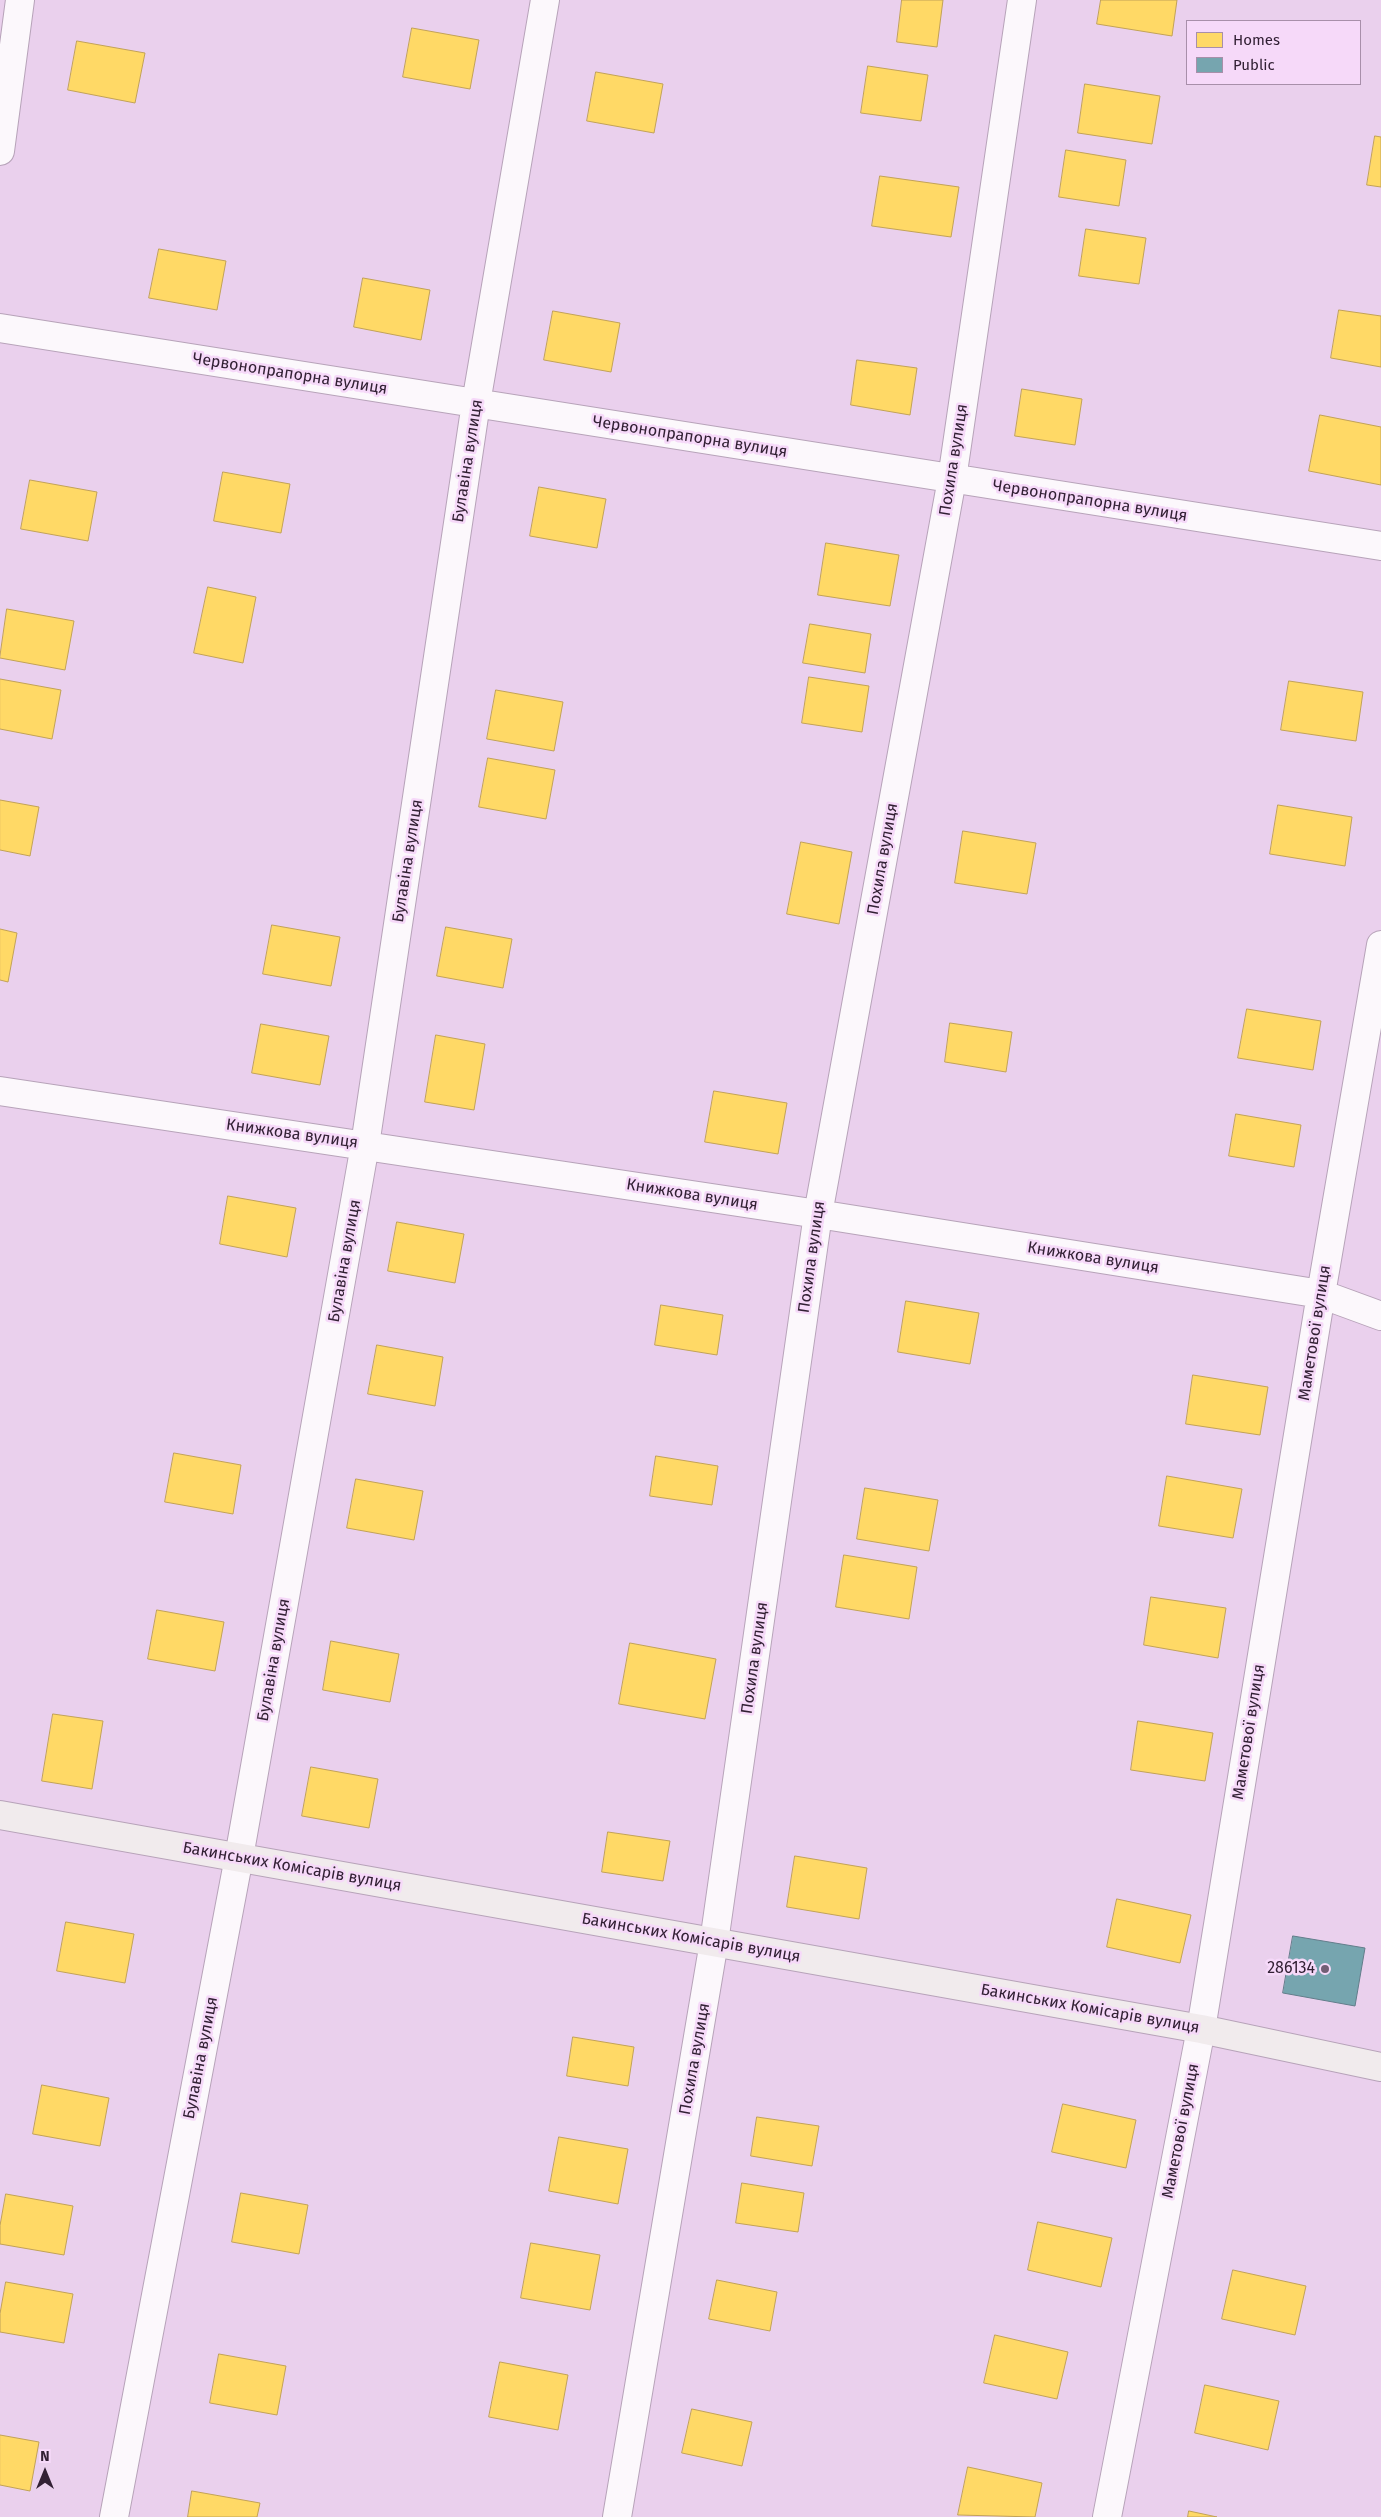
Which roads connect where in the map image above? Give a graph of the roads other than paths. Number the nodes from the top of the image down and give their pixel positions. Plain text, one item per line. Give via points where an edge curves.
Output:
1 (20, 0) edge
2 (545, 0) edge
3 (1022, 0) edge
4 (0, 151) edge
5 (0, 328) edge
6 (476, 404) junction
7 (952, 479) junction
8 (1381, 546) edge
9 (1381, 946) edge
10 (0, 1091) edge
11 (365, 1145) junction
12 (818, 1214) junction
13 (1321, 1294) junction
14 (1381, 1316) edge
15 (0, 1815) edge
16 (239, 1858) junction
17 (714, 1942) junction
18 (1201, 2029) junction
19 (1381, 2067) edge
20 (114, 2517) edge
21 (617, 2517) edge
22 (1107, 2517) edge

1 - 4 street
2 - 6 street, Булавіна вулиця
3 - 7 street, Похила вулиця
5 - 6 street, Червонопрапорна вулиця
6 - 7 street, Червонопрапорна вулиця
6 - 11 street, Булавіна вулиця
7 - 8 street, Червонопрапорна вулиця
7 - 12 street, Похила вулиця
9 - 13 street, Маметової вулиця
10 - 11 street, Книжкова вулиця
11 - 12 street, Книжкова вулиця
11 - 16 street, Булавіна вулиця
12 - 13 street, Книжкова вулиця
12 - 17 street, Похила вулиця
13 - 14 street, Книжкова вулиця
13 - 18 street, Маметової вулиця
15 - 16 street, Бакинських Комісарів вулиця
16 - 17 street, Бакинських Комісарів вулиця
16 - 20 street, Булавіна вулиця
17 - 18 street, Бакинських Комісарів вулиця
17 - 21 street, Похила вулиця
18 - 19 street, Бакинських Комісарів вулиця
18 - 22 street, Маметової вулиця

